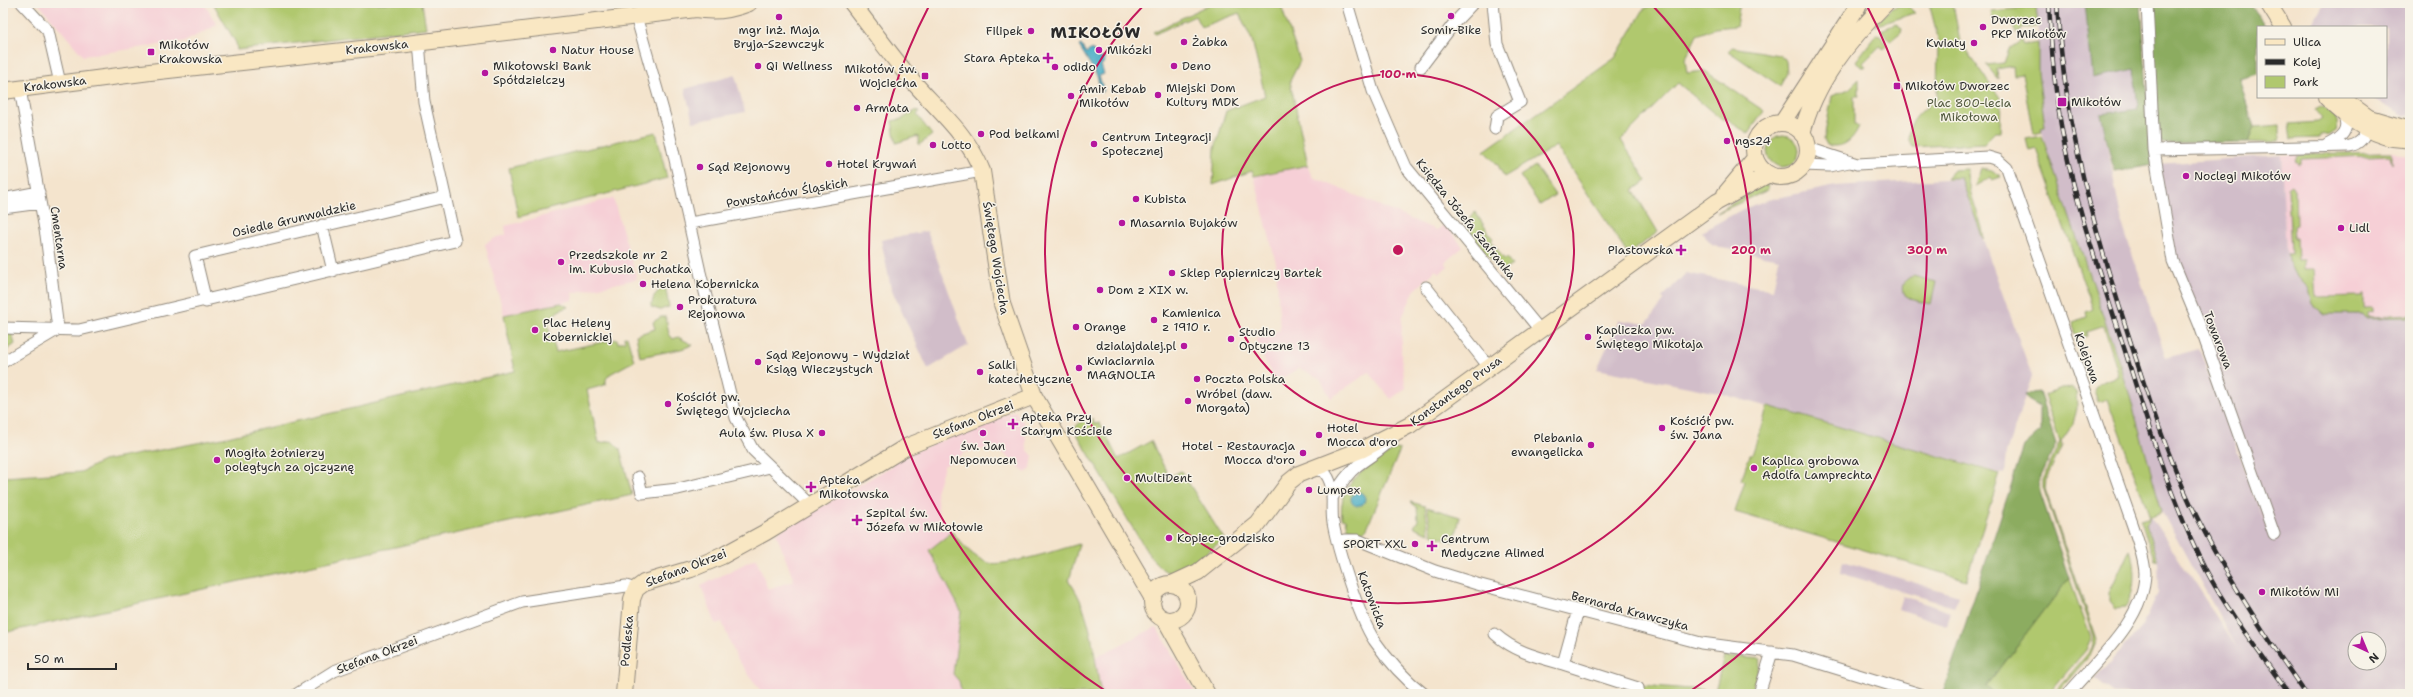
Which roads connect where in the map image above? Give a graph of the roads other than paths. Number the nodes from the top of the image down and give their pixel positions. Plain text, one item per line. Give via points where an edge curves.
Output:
1 (22, 3) edge
2 (749, 3) edge
3 (852, 3) edge
4 (1346, 3) edge
5 (1474, 3) edge
6 (1494, 3) edge
7 (1860, 3) edge
8 (1886, 3) edge
9 (2147, 3) edge
10 (2268, 3) edge
11 (700, 6) edge
12 (636, 16) junction
13 (2282, 26) edge
14 (419, 42) junction
15 (1421, 67) dead end
16 (60, 83) junction
17 (20, 89) junction
18 (3, 91) edge
19 (2327, 98) edge
20 (2341, 98) edge
21 (2343, 114) junction
22 (1782, 123) junction
23 (2368, 123) junction
24 (1495, 129) dead end
25 (2410, 130) edge
26 (2410, 139) edge
27 (1805, 141) junction
28 (2327, 145) junction
29 (2154, 150) junction
30 (1755, 158) junction
31 (1849, 162) junction
32 (1803, 165) junction
33 (982, 171) junction
34 (1769, 174) junction
35 (445, 197) junction
36 (40, 198) junction
37 (3, 199) edge
38 (1718, 202) junction
39 (3, 208) edge
40 (690, 223) junction
41 (322, 225) junction
42 (333, 271) junction
43 (1426, 287) dead end
44 (206, 302) junction
45 (3, 328) edge
46 (58, 329) junction
47 (1540, 330) junction
48 (3, 362) edge
49 (1489, 367) junction
50 (1034, 396) junction
51 (1399, 431) junction
52 (770, 467) junction
53 (1308, 469) junction
54 (638, 477) dead end
55 (1332, 498) junction
56 (810, 505) junction
57 (2274, 534) dead end
58 (1338, 543) junction
59 (1198, 573) junction
60 (1139, 574) junction
61 (1170, 584) junction
62 (636, 589) junction
63 (1186, 593) junction
64 (1153, 599) junction
65 (1578, 610) junction
66 (1182, 616) junction
67 (1165, 619) junction
68 (1495, 634) dead end
69 (1182, 651) junction
70 (1772, 652) junction
71 (1563, 664) junction
72 (1638, 688) dead end
73 (297, 694) edge
74 (624, 694) edge
75 (1207, 694) edge
76 (1424, 694) edge
77 (1759, 694) edge
78 (1920, 694) edge
79 (2068, 694) edge

1 - 16 street via 48,31
2 - 11 street, Krakowska via 732,9 710,12
3 - 33 street, Świętego Wojciecha via 910,77 962,137 978,160
4 - 47 street, Księdza Józefa Szafranka via 1374,91 1406,167
5 - 15 street via 1455,22
6 - 24 street via 1497,44 1520,102 1497,116
7 - 22 street
8 - 27 street via 1854,38 1821,85 1807,110
9 - 29 street, Towarowa
10 - 13 street
11 - 12 street, Krakowska
12 - 14 street, Krakowska
12 - 40 street via 666,121
14 - 16 street, Krakowska
14 - 35 street via 424,102
16 - 17 street, Krakowska
17 - 18 street, Krakowska
17 - 36 street, Cmentarna
19 - 21 street
20 - 23 street
21 - 23 street
21 - 28 street via 2346,130 2337,140
22 - 27 street via 1796,128
22 - 30 street via 1766,128 1760,134 1754,149
23 - 25 street
23 - 26 street via 2387,137
23 - 28 street via 2364,137 2354,145
27 - 31 street, Kolejowa
27 - 32 street
28 - 29 street
29 - 57 street, Towarowa via 2173,261 2200,326
30 - 34 street via 1758,165
30 - 38 street, Konstantego Prusa
31 - 32 street, Kolejowa via 1830,166
31 - 79 street, Kolejowa via 1988,157 1998,160 2007,168 2133,526 2145,572 2137,609 2119,635
32 - 34 street via 1786,176
33 - 40 street, Powstańców Śląskich
33 - 50 street, Świętego Wojciecha via 1002,304
34 - 38 street, Konstantego Prusa
35 - 41 street, Osiedle Grunwaldzkie
35 - 42 street via 455,241
36 - 37 street
36 - 39 street
36 - 46 street, Cmentarna
38 - 47 street, Konstantego Prusa
40 - 52 street via 736,418 753,450
41 - 42 street
41 - 44 street, Osiedle Grunwaldzkie via 195,256
42 - 44 street
43 - 49 street
44 - 46 street via 79,330
45 - 46 street
46 - 48 street
47 - 49 street, Konstantego Prusa
49 - 51 street, Konstantego Prusa
50 - 56 street, Stefana Okrzei via 906,447
50 - 60 street, Świętego Wojciecha
51 - 53 street, Konstantego Prusa via 1354,452
51 - 55 street via 1384,447 1357,466 1340,484
52 - 54 street via 678,490 642,493
52 - 56 street
53 - 55 street, Katowicka via 1323,471 1328,475
53 - 59 street, Konstantego Prusa via 1289,482 1258,524
55 - 58 street, Katowicka via 1331,510
56 - 62 street, Stefana Okrzei via 722,556 691,569 644,583
58 - 65 street, Bernarda Krawczyka via 1352,539 1435,571
58 - 76 street, Katowicka via 1357,600 1374,640
59 - 61 street, Konstantego Prusa
59 - 63 street, Konstantego Prusa
60 - 61 street via 1156,583
60 - 64 street, Świętego Wojciecha
61 - 63 street
61 - 64 street via 1158,590
62 - 73 street, Stefana Okrzei via 626,586 522,602 334,671
62 - 74 street, Podleska via 630,613
63 - 66 street via 1188,603
64 - 67 street via 1154,609
65 - 70 street, Bernarda Krawczyka via 1701,643
65 - 71 street
66 - 67 street via 1171,620
66 - 69 street
67 - 69 street
68 - 71 street via 1520,652
69 - 75 street
70 - 77 street
70 - 78 street, Bernarda Krawczyka via 1850,671
71 - 72 street

